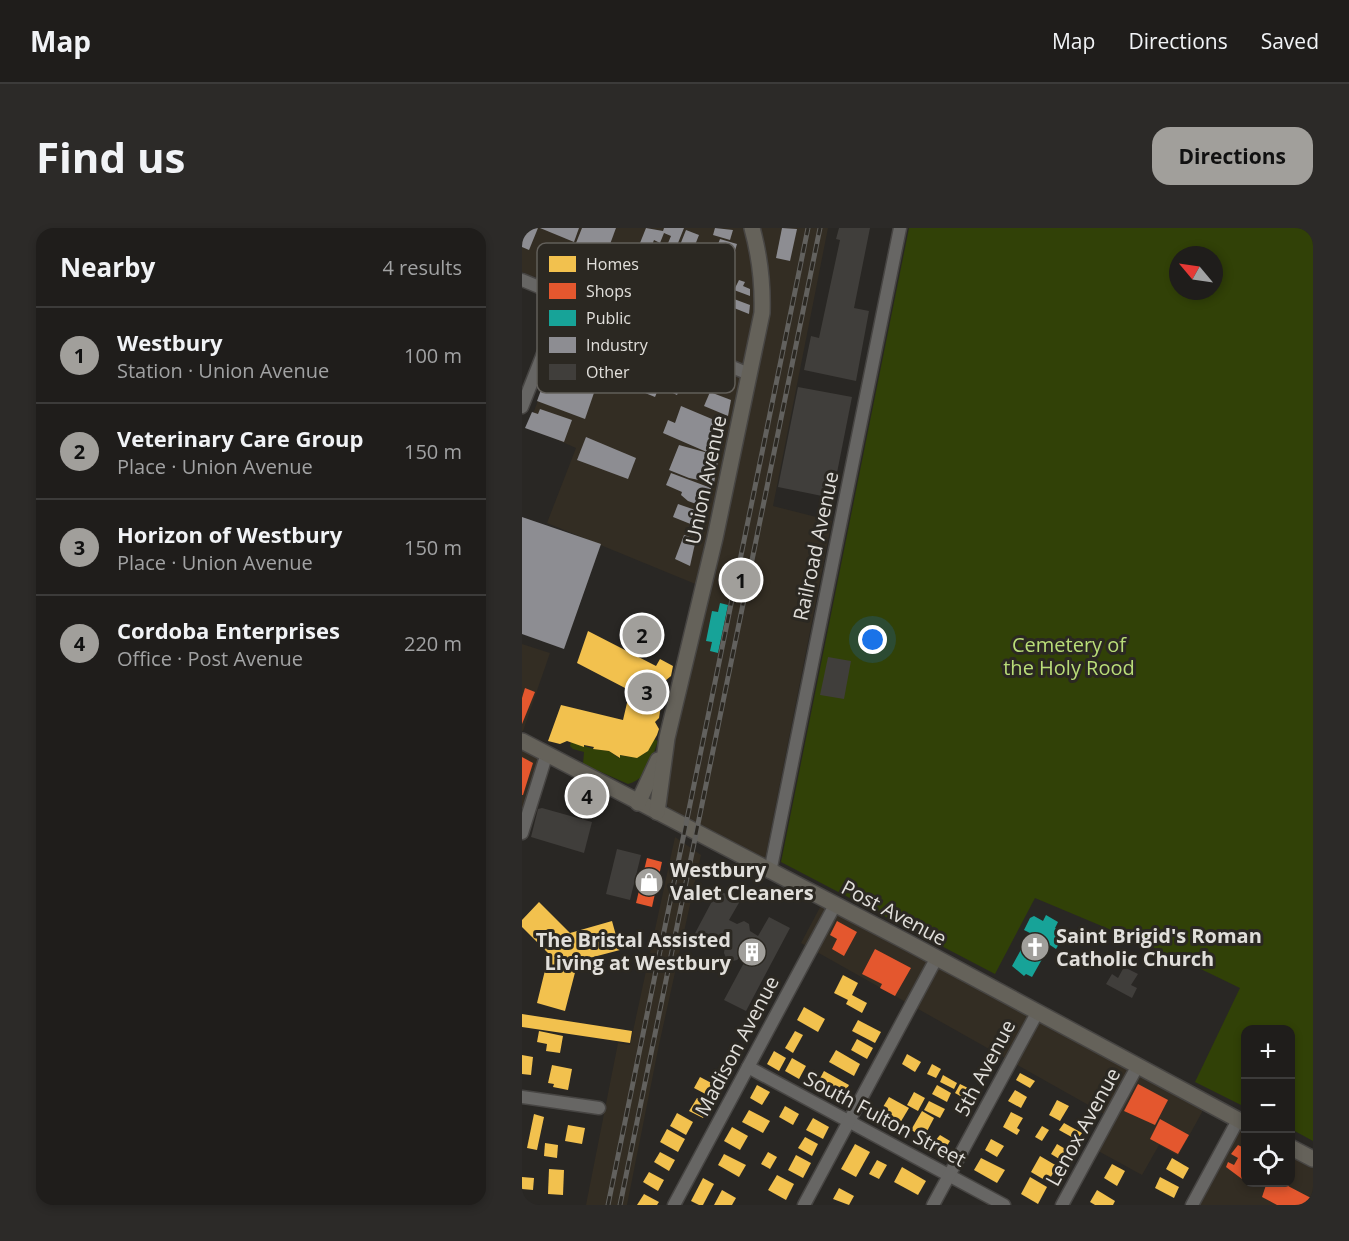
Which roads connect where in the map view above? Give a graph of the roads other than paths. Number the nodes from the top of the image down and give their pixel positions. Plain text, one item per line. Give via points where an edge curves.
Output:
1 (752, 228) edge
2 (900, 228) edge
3 (522, 280) edge
4 (537, 286) edge
5 (735, 368) edge
6 (537, 369) edge
7 (749, 374) junction
8 (522, 407) edge
9 (667, 738) junction
10 (522, 741) edge
11 (547, 753) junction
12 (638, 803) junction
13 (657, 812) junction
14 (522, 833) edge
15 (770, 872) junction
16 (835, 905) junction
17 (936, 959) junction
18 (1037, 1013) junction
19 (748, 1067) junction
20 (1137, 1067) junction
21 (522, 1097) edge
22 (599, 1108) dead end
23 (849, 1121) junction
24 (1241, 1121) edge
25 (1241, 1124) edge
26 (1295, 1150) edge
27 (1313, 1159) edge
28 (949, 1176) junction
29 (674, 1205) edge
30 (804, 1205) edge
31 (933, 1205) edge
32 (1004, 1205) edge
33 (1062, 1205) edge
34 (1192, 1205) edge

1 - 7 main road, Union Avenue via 763,282 762,313
2 - 15 street, Railroad Avenue
3 - 4 street
5 - 7 street
6 - 8 street
7 - 9 main road, Union Avenue
9 - 12 main road, Union Avenue
9 - 13 main road, Union Avenue
10 - 11 main road, Post Avenue
11 - 12 main road, Post Avenue
11 - 14 street
12 - 13 main road, Post Avenue
13 - 15 main road, Post Avenue
15 - 16 main road, Post Avenue
16 - 17 main road, Post Avenue
16 - 19 street, Madison Avenue
17 - 18 main road, Post Avenue
17 - 23 street
18 - 20 main road, Post Avenue
18 - 28 street, 5th Avenue
19 - 23 street, South Fulton Street
19 - 29 street, Madison Avenue
20 - 24 main road, Post Avenue
20 - 33 street, Lenox Avenue
21 - 22 street
23 - 28 street, South Fulton Street
23 - 30 street
25 - 34 street
26 - 27 main road
28 - 31 street, 5th Avenue
28 - 32 street, South Fulton Street

